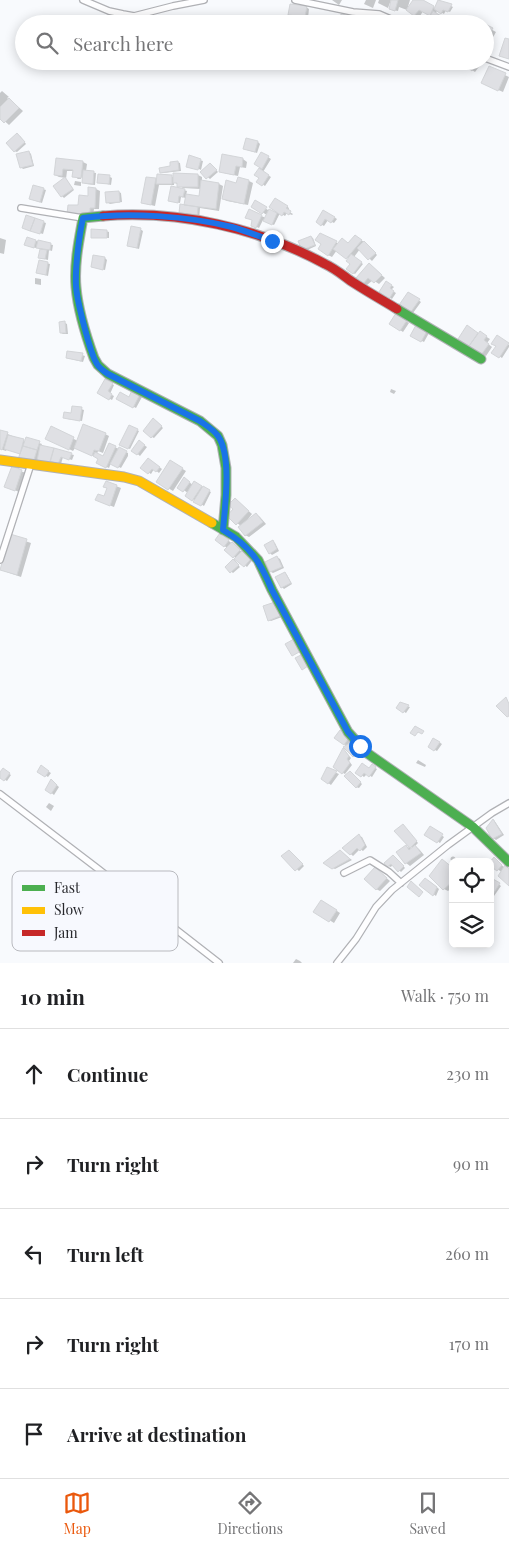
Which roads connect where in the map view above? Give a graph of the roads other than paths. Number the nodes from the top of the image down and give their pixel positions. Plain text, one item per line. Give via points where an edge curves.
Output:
1 (83, 0) edge
2 (204, 0) edge
3 (295, 0) edge
4 (128, 15) edge
5 (138, 15) edge
6 (381, 15) edge
7 (494, 61) edge
8 (509, 67) edge
9 (21, 208) dead end
10 (83, 218) junction
11 (481, 359) dead end
12 (0, 460) edge
13 (30, 464) junction
14 (223, 530) junction
15 (0, 560) edge
16 (0, 794) edge
17 (509, 803) edge
18 (473, 826) junction
19 (509, 862) edge
20 (102, 871) edge
21 (344, 873) dead end
22 (401, 883) junction
23 (178, 931) edge
24 (339, 962) edge
25 (219, 963) edge

1 - 4 street
2 - 5 street
3 - 6 street
7 - 8 street
9 - 10 street
10 - 11 street via 142,215 206,222 292,248 327,265
10 - 14 street via 76,285 94,359 101,370 200,421 218,436 226,461
12 - 13 street
13 - 14 street via 139,481
13 - 15 street
14 - 18 street via 245,544 258,560 354,740 367,753
16 - 20 street
17 - 18 street
18 - 19 street
18 - 22 street
21 - 22 street via 370,860
22 - 24 street via 376,907
23 - 25 street

